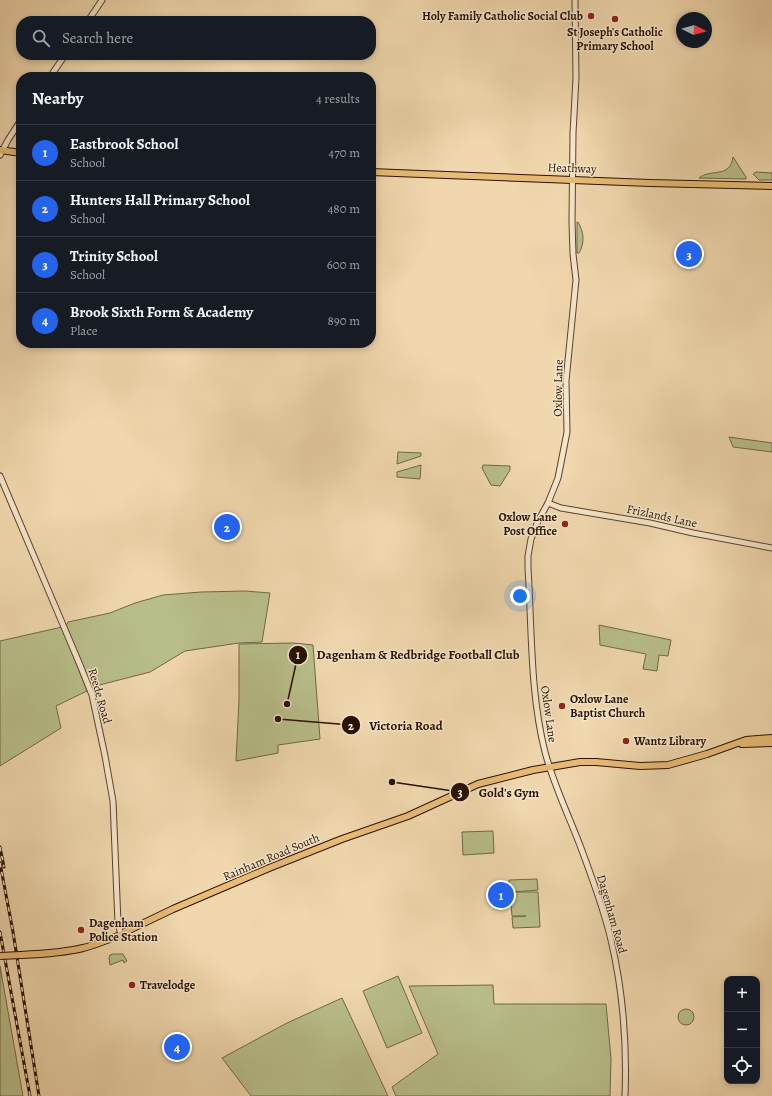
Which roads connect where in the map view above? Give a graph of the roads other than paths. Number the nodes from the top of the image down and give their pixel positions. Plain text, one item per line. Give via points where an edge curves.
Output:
1 (102, 0) edge
2 (575, 0) edge
3 (91, 16) edge
4 (62, 60) edge
5 (53, 72) edge
6 (16, 128) edge
7 (1, 152) edge
8 (16, 153) edge
9 (376, 172) edge
10 (572, 179) junction
11 (772, 186) edge
12 (0, 476) edge
13 (548, 503) junction
14 (772, 548) edge
15 (772, 738) edge
16 (772, 743) edge
17 (737, 744) junction
18 (549, 767) junction
19 (121, 935) junction
20 (0, 956) edge
21 (625, 1096) edge

1 - 3 street
2 - 10 street, Oxlow Lane via 576,78
4 - 5 street
6 - 7 street
7 - 8 main road
9 - 10 main road, Heathway
10 - 11 main road, Heathway
10 - 13 street, Oxlow Lane via 576,280 566,381 567,432 558,478
12 - 19 street, Reede Road via 92,695 113,801 118,923
13 - 14 street, Frizlands Lane via 561,508
13 - 18 street, Oxlow Lane via 534,529 528,557 536,706
15 - 17 main road via 746,740
16 - 17 main road
17 - 18 main road, Rainham Road South via 668,765 580,762
18 - 19 main road, Rainham Road South via 478,784 408,816 269,868 173,909
18 - 21 street, Dagenham Road via 581,847 611,940 622,1007
19 - 20 main road, Rainham Road South, bridge via 83,948 56,953

